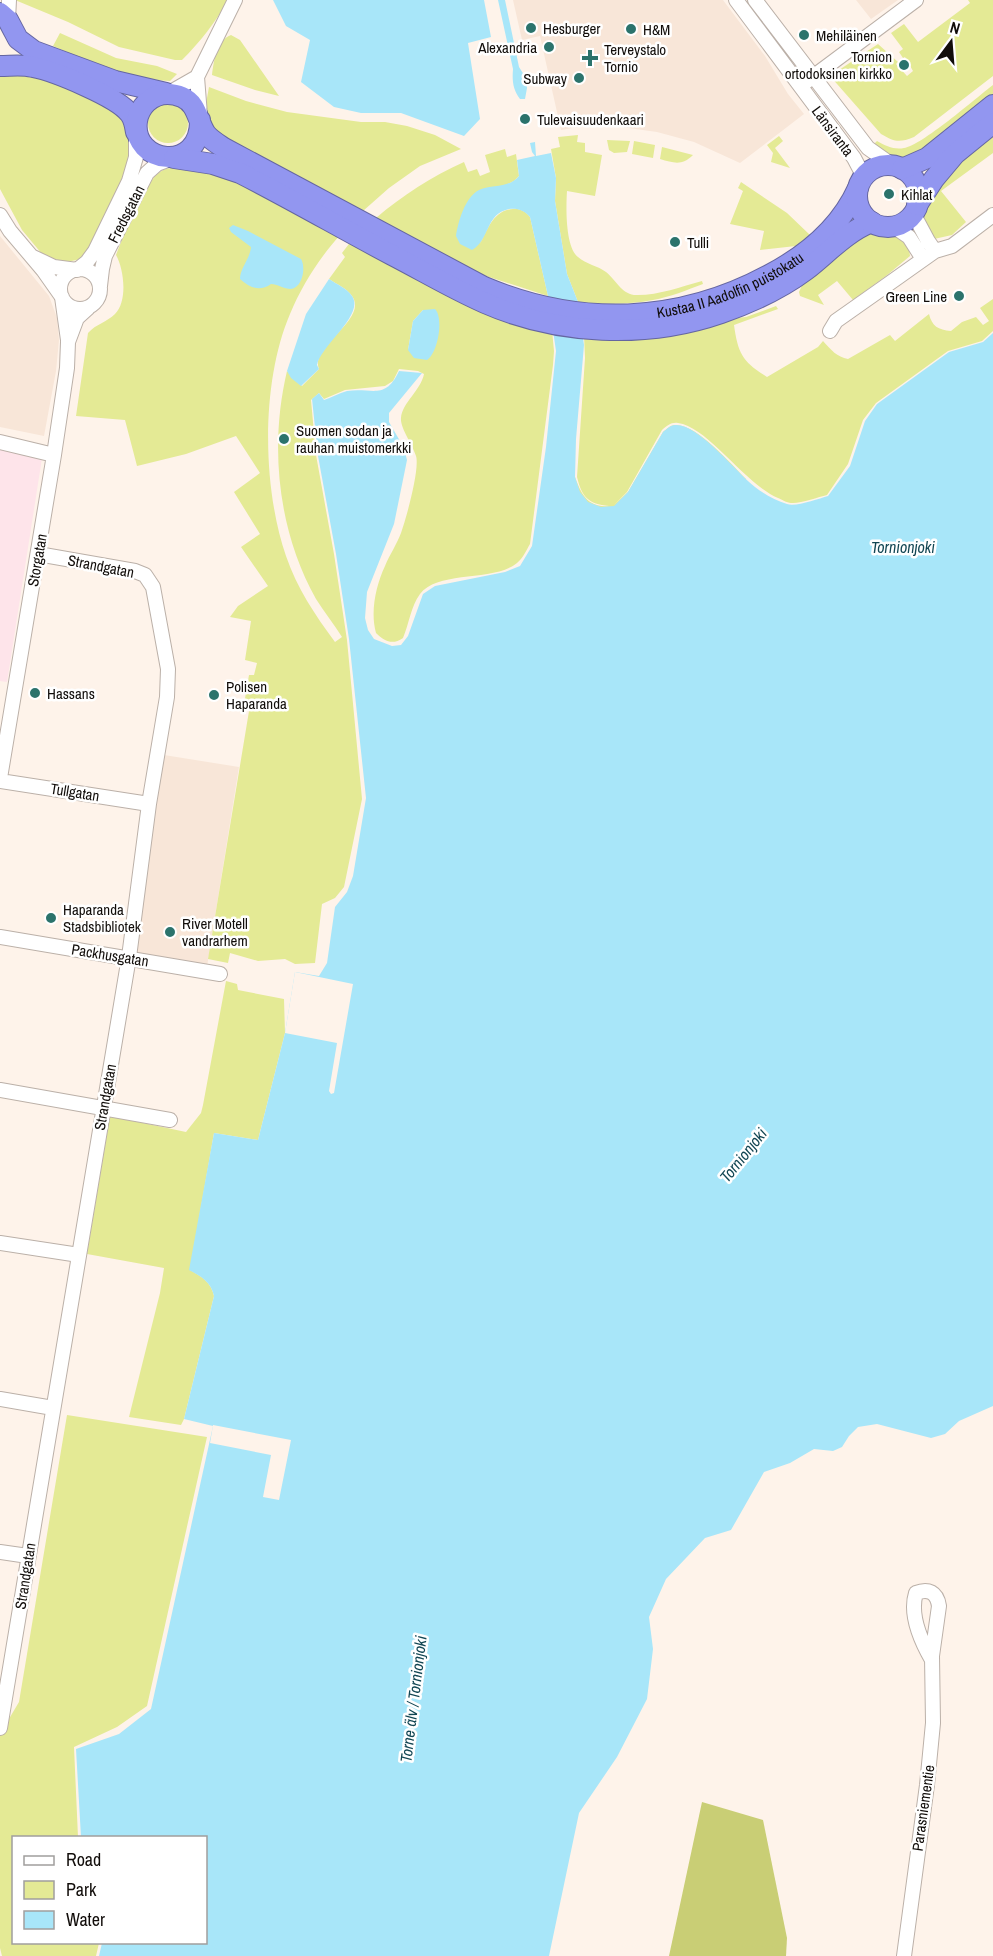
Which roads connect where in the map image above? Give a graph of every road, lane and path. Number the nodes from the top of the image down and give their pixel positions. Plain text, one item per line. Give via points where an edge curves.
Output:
1 (9, 0) edge
2 (235, 0) edge
3 (736, 0) edge
4 (755, 0) edge
5 (916, 0) edge
6 (7, 22) edge
7 (0, 65) edge
8 (813, 76) junction
9 (197, 77) junction
10 (799, 86) junction
11 (169, 93) junction
12 (993, 105) edge
13 (200, 120) junction
14 (993, 123) edge
15 (136, 132) junction
16 (174, 158) junction
17 (897, 167) junction
18 (861, 182) junction
19 (915, 209) junction
20 (0, 215) edge
21 (993, 215) edge
22 (872, 222) junction
23 (893, 226) junction
24 (936, 251) junction
25 (33, 257) junction
26 (923, 259) junction
27 (77, 270) junction
28 (100, 286) junction
29 (62, 297) junction
30 (88, 308) junction
31 (532, 311) junction
32 (605, 322) junction
33 (830, 331) dead end
34 (68, 342) junction
35 (0, 442) edge
36 (54, 455) junction
37 (38, 554) junction
38 (0, 779) edge
39 (149, 804) junction
40 (0, 937) edge
41 (129, 957) junction
42 (220, 974) dead end
43 (0, 1090) edge
44 (103, 1108) junction
45 (170, 1120) dead end
46 (0, 1243) edge
47 (79, 1255) junction
48 (0, 1399) edge
49 (53, 1408) junction
50 (0, 1552) edge
51 (28, 1556) junction
52 (932, 1660) dead end
53 (0, 1728) edge
54 (904, 1956) edge

1 - 6 street
2 - 9 street
3 - 10 street, Länsiranta
4 - 8 street, Länsiranta
5 - 8 street
6 - 7 highway via 15,41 12,52
6 - 11 highway via 25,45 43,54 115,81
7 - 15 highway via 34,67 85,86 127,110
8 - 10 street
8 - 17 street, Länsiranta via 868,148
9 - 11 street
9 - 13 street
10 - 18 street, Länsiranta via 854,158
11 - 13 highway via 187,100
11 - 15 highway via 144,105 137,118
12 - 17 highway via 927,158
13 - 16 highway via 195,144
13 - 31 highway via 207,134 224,148
14 - 19 highway via 955,154
15 - 16 highway via 151,152
15 - 27 street, Fredsgatan via 136,157 129,181 95,251
16 - 28 street, Fredsgatan via 157,164 144,177 105,256
16 - 31 highway via 240,173 468,295 501,309
17 - 18 highway via 873,169
17 - 19 highway via 912,176 918,187
18 - 22 highway via 857,195 860,207
18 - 32 highway, Kustaa II Aadolfin puistokatu via 850,205 826,235 795,260 716,299
19 - 23 highway via 903,223
19 - 24 street
20 - 25 street
21 - 24 street via 952,246
22 - 23 highway
22 - 32 highway, Kustaa II Aadolfin puistokatu via 852,231 798,275 730,309 662,327 637,329
23 - 26 street via 909,237
24 - 26 street
25 - 27 street via 54,267
25 - 29 street
26 - 33 street via 836,321
27 - 28 street via 92,273
27 - 29 street, Storgatan via 64,278
28 - 30 street, Storgatan via 97,301
29 - 30 street via 72,308
29 - 34 street, Storgatan
30 - 34 street, Storgatan via 77,318
31 - 32 highway, Kustaa II Aadolfin puistokatu via 571,320
34 - 36 street, Storgatan
35 - 36 street
36 - 37 street, Storgatan
37 - 38 street, Storgatan
37 - 39 street, Strandgatan via 135,572 151,582 168,669
38 - 39 street, Tullgatan
39 - 41 street, Strandgatan
40 - 41 street, Packhusgatan
41 - 42 street, Packhusgatan
41 - 44 street, Strandgatan
43 - 44 street
44 - 45 street
44 - 47 street, Strandgatan
46 - 47 street
47 - 49 street, Strandgatan
48 - 49 street
49 - 51 street, Strandgatan
50 - 51 street
51 - 53 street, Strandgatan
52 - 54 street, Parasniementie via 933,1723

